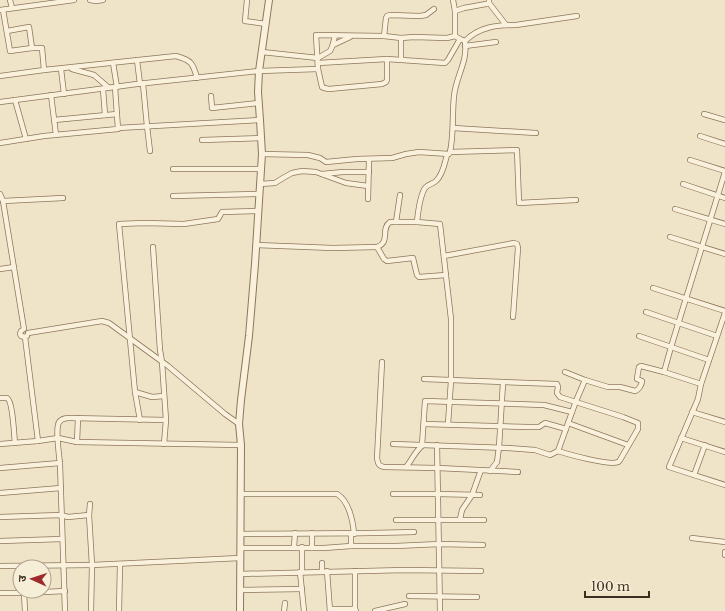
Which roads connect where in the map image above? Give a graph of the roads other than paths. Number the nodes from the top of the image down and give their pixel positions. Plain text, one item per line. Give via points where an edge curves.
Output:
1 (10, 0) edge
2 (74, 0) edge
3 (90, 0) edge
4 (103, 0) edge
5 (247, 0) edge
6 (269, 0) edge
7 (453, 0) edge
8 (489, 1) edge
9 (12, 8) junction
10 (434, 9) dead end
11 (1, 10) edge
12 (455, 10) junction
13 (577, 16) dead end
14 (266, 24) junction
15 (506, 25) junction
16 (6, 31) junction
17 (335, 36) junction
18 (352, 36) junction
19 (384, 36) junction
20 (455, 36) junction
21 (401, 38) junction
22 (463, 42) junction
23 (496, 42) dead end
24 (333, 44) junction
25 (32, 48) junction
26 (262, 52) junction
27 (387, 58) junction
28 (401, 59) junction
29 (138, 60) junction
30 (318, 60) junction
31 (113, 63) junction
32 (61, 68) junction
33 (68, 68) junction
34 (318, 69) junction
35 (44, 70) junction
36 (259, 71) junction
37 (0, 76) edge
38 (197, 78) junction
39 (141, 84) junction
40 (116, 87) junction
41 (109, 88) junction
42 (104, 89) junction
43 (64, 94) junction
44 (51, 96) junction
45 (211, 96) dead end
46 (15, 100) junction
47 (0, 102) edge
48 (259, 103) junction
49 (117, 114) junction
50 (704, 114) dead end
51 (105, 116) junction
52 (54, 120) junction
53 (260, 120) junction
54 (725, 120) edge
55 (146, 126) junction
56 (118, 128) junction
57 (453, 128) junction
58 (536, 133) dead end
59 (56, 134) junction
60 (700, 136) dead end
61 (26, 138) junction
62 (261, 138) junction
63 (202, 140) dead end
64 (0, 143) edge
65 (725, 144) edge
66 (150, 151) dead end
67 (449, 153) junction
68 (262, 154) junction
69 (369, 158) junction
70 (690, 160) dead end
71 (172, 169) dead end
72 (261, 169) junction
73 (369, 172) junction
74 (725, 172) edge
75 (320, 174) junction
76 (260, 184) junction
77 (683, 184) dead end
78 (368, 186) junction
79 (259, 194) junction
80 (400, 195) dead end
81 (718, 195) junction
82 (173, 196) dead end
83 (1, 197) edge
84 (63, 198) dead end
85 (725, 198) edge
86 (368, 199) dead end
87 (576, 200) dead end
88 (675, 209) dead end
89 (258, 211) junction
90 (710, 220) junction
91 (396, 222) junction
92 (417, 222) junction
93 (725, 224) edge
94 (670, 237) dead end
95 (256, 245) junction
96 (153, 247) dead end
97 (377, 248) junction
98 (702, 248) junction
99 (725, 254) edge
100 (444, 256) junction
101 (14, 267) junction
102 (0, 269) edge
103 (446, 274) junction
104 (653, 288) dead end
105 (686, 299) junction
106 (646, 312) dead end
107 (725, 312) edge
108 (513, 317) dead end
109 (678, 323) junction
110 (24, 329) junction
111 (28, 333) junction
112 (639, 336) dead end
113 (717, 336) junction
114 (25, 337) junction
115 (130, 338) junction
116 (671, 347) junction
117 (709, 360) junction
118 (162, 362) junction
119 (382, 362) dead end
120 (565, 372) dead end
121 (664, 372) junction
122 (424, 380) dead end
123 (585, 380) junction
124 (450, 381) junction
125 (503, 383) junction
126 (701, 384) junction
127 (135, 392) junction
128 (164, 396) junction
129 (0, 398) edge
130 (576, 401) junction
131 (450, 402) junction
132 (502, 404) junction
133 (572, 412) junction
134 (692, 412) junction
135 (78, 418) junction
136 (140, 420) junction
137 (166, 420) junction
138 (725, 422) edge
139 (568, 423) junction
140 (239, 424) junction
141 (424, 424) junction
142 (448, 424) junction
143 (500, 426) junction
144 (566, 429) junction
145 (58, 438) junction
146 (681, 438) junction
147 (38, 441) junction
148 (77, 442) junction
149 (15, 443) junction
150 (0, 444) edge
151 (164, 444) junction
152 (393, 444) dead end
153 (241, 445) junction
154 (423, 445) junction
155 (437, 445) junction
156 (628, 445) junction
157 (705, 446) junction
158 (500, 447) junction
159 (558, 451) junction
160 (725, 452) edge
161 (60, 463) junction
162 (406, 467) junction
163 (0, 468) edge
164 (438, 468) junction
165 (481, 470) junction
166 (490, 471) junction
167 (518, 472) dead end
168 (694, 475) junction
169 (725, 485) edge
170 (60, 488) junction
171 (0, 493) edge
172 (241, 494) junction
173 (393, 494) dead end
174 (439, 494) junction
175 (472, 494) junction
176 (480, 495) dead end
177 (90, 504) dead end
178 (61, 515) junction
179 (89, 515) junction
180 (0, 517) edge
181 (439, 519) junction
182 (396, 520) dead end
183 (460, 520) junction
184 (484, 520) dead end
185 (414, 532) dead end
186 (295, 533) junction
187 (312, 533) junction
188 (240, 534) junction
189 (352, 534) junction
190 (692, 538) dead end
191 (62, 539) junction
192 (0, 541) edge
193 (725, 542) edge
194 (440, 544) junction
195 (483, 545) dead end
196 (351, 546) junction
197 (294, 547) junction
198 (302, 547) junction
199 (240, 548) junction
200 (312, 548) junction
201 (240, 558) junction
202 (322, 563) dead end
203 (120, 564) junction
204 (64, 565) junction
205 (92, 565) junction
206 (0, 566) edge
207 (440, 570) junction
208 (481, 570) dead end
209 (324, 571) junction
210 (355, 571) junction
211 (301, 572) junction
212 (240, 574) junction
213 (240, 590) junction
214 (302, 590) junction
215 (65, 591) junction
216 (52, 592) edge
217 (0, 593) edge
218 (12, 593) edge
219 (410, 596) dead end
220 (440, 596) junction
221 (477, 597) dead end
222 (24, 599) edge
223 (285, 603) dead end
224 (405, 604) dead end
225 (330, 610) edge
226 (356, 610) edge
227 (25, 611) edge
228 (66, 611) edge
229 (91, 611) edge
230 (119, 611) edge
231 (240, 611) edge
232 (284, 611) edge
233 (304, 611) edge
234 (375, 611) edge
235 (440, 611) edge

1 - 9 street
2 - 9 street
3 - 4 street
5 - 14 street via 245,21
6 - 14 street
7 - 12 street
8 - 12 street via 486,4
8 - 15 street
9 - 11 street
10 - 19 street via 420,16 387,16
11 - 16 street
12 - 20 street
13 - 15 street
14 - 26 street
15 - 22 street via 485,28
16 - 25 street via 10,51
16 - 25 street via 29,27
17 - 18 street
17 - 24 street
17 - 30 street via 316,35
18 - 19 street
18 - 24 street
19 - 21 street
20 - 21 street
20 - 22 street
21 - 28 street
22 - 23 street
22 - 28 street via 446,62
22 - 57 street via 465,59 454,96
24 - 30 street via 330,51
25 - 35 street via 42,48
26 - 30 street
26 - 36 street
27 - 28 street
27 - 30 street
27 - 34 street via 387,80 382,84 324,88
29 - 31 street
29 - 38 street via 180,57 191,62
29 - 39 street
30 - 34 street
31 - 33 street
31 - 40 street
32 - 33 street
32 - 35 street
32 - 43 street
33 - 41 street via 94,75
34 - 36 street
35 - 37 street
36 - 38 street
36 - 48 street
38 - 39 street
39 - 40 street
39 - 55 street
40 - 41 street
40 - 49 street
41 - 42 street
42 - 43 street
42 - 51 street
43 - 44 street
44 - 46 street
44 - 52 street
45 - 48 street via 212,108
46 - 47 street
46 - 61 street
48 - 53 street
49 - 51 street
49 - 56 street
50 - 54 street
51 - 52 street
52 - 59 street
53 - 55 street
53 - 62 street
55 - 56 street
55 - 66 street
56 - 59 street
57 - 58 street
57 - 67 street
59 - 61 street
60 - 65 street
61 - 64 street
62 - 63 street
62 - 68 street
67 - 69 street via 419,152 392,158
67 - 87 street via 518,150 520,203
67 - 92 street via 437,180 426,186 423,192
68 - 69 street via 308,155 326,162
68 - 72 street
69 - 73 street
70 - 74 street
71 - 72 street
72 - 76 street
73 - 75 street
73 - 78 street
74 - 81 street
75 - 76 street via 297,172 287,175 275,184
75 - 78 street via 346,183
76 - 79 street
77 - 81 street
78 - 86 street
79 - 82 street
79 - 89 street
80 - 91 street
81 - 85 street
81 - 90 street
83 - 84 street
83 - 101 street
88 - 90 street
89 - 95 street
89 - 115 street via 222,212 218,219 184,224 119,224
90 - 93 street
90 - 98 street
91 - 92 street
91 - 97 street via 390,222 386,226 384,242
92 - 100 street via 440,224
94 - 98 street
95 - 97 street
95 - 140 street
96 - 118 street
97 - 103 street via 387,261 413,258 419,277
98 - 99 street
98 - 105 street
100 - 103 street
100 - 108 street via 517,244
101 - 102 street
101 - 110 street
103 - 124 street via 451,319
104 - 105 street
105 - 107 street
105 - 109 street
106 - 109 street
107 - 113 street
109 - 113 street
109 - 116 street
110 - 111 street
110 - 114 street via 20,334
111 - 114 street
111 - 115 street via 102,321 109,322
112 - 116 street
113 - 117 street
114 - 147 street
115 - 118 street
115 - 127 street
116 - 117 street
116 - 121 street
117 - 126 street
118 - 128 street
118 - 140 street
119 - 162 street via 378,464 384,467
120 - 123 street
121 - 123 street via 640,366 637,378 642,382 637,391 608,387
121 - 126 street
122 - 124 street
123 - 130 street
124 - 125 street
124 - 131 street
125 - 130 street via 557,384 558,396
125 - 132 street
126 - 134 street
127 - 128 street via 152,397
127 - 136 street
128 - 137 street
129 - 149 street via 9,400
130 - 133 street
130 - 156 street via 638,423 638,429
131 - 132 street
131 - 141 street via 425,401
131 - 142 street
132 - 133 street via 544,405
132 - 143 street
133 - 139 street
134 - 138 street
134 - 146 street
135 - 136 street
135 - 145 street via 65,418 59,422
135 - 148 street
136 - 137 street
137 - 151 street
139 - 144 street
139 - 156 street
140 - 153 street
141 - 142 street
141 - 154 street
142 - 143 street
143 - 144 street via 539,427 545,423
143 - 158 street
144 - 159 street
145 - 147 street
145 - 148 street
145 - 161 street
146 - 157 street
146 - 168 street via 669,467
147 - 149 street
148 - 151 street
149 - 150 street
151 - 153 street
152 - 154 street
153 - 172 street
154 - 155 street
154 - 162 street
155 - 158 street
155 - 164 street
156 - 159 street via 616,463 580,458
157 - 160 street
157 - 168 street
158 - 159 street via 535,450 550,455
158 - 166 street via 496,462
161 - 163 street
161 - 170 street
162 - 164 street
164 - 165 street
164 - 174 street
165 - 166 street
165 - 175 street
166 - 167 street
168 - 169 street
170 - 171 street
170 - 178 street
172 - 188 street
172 - 189 street via 337,494 343,499 351,516
173 - 174 street
174 - 175 street
174 - 181 street
175 - 176 street
175 - 183 street via 463,507
177 - 179 street
178 - 179 street
178 - 180 street
178 - 191 street
179 - 205 street
181 - 182 street
181 - 183 street
181 - 194 street
183 - 184 street
185 - 189 street
186 - 187 street
186 - 188 street
186 - 197 street
187 - 189 street
187 - 200 street
188 - 199 street
189 - 196 street
190 - 193 street
191 - 192 street
191 - 204 street
194 - 195 street
194 - 196 street
194 - 207 street
196 - 200 street
197 - 198 street
197 - 199 street
198 - 200 street
198 - 211 street
199 - 201 street
201 - 203 street
201 - 212 street
202 - 209 street
203 - 205 street
203 - 230 street
204 - 205 street
204 - 206 street
204 - 215 street
205 - 229 street
207 - 208 street
207 - 210 street
207 - 220 street
209 - 210 street
209 - 211 street
209 - 225 street
210 - 226 street
211 - 212 street
211 - 214 street
212 - 213 street
213 - 214 street
213 - 231 street
214 - 233 street
215 - 216 street
215 - 228 street
217 - 218 street
219 - 220 street
220 - 221 street
220 - 235 street
222 - 227 street
223 - 232 street
224 - 234 street
225 - 226 street

